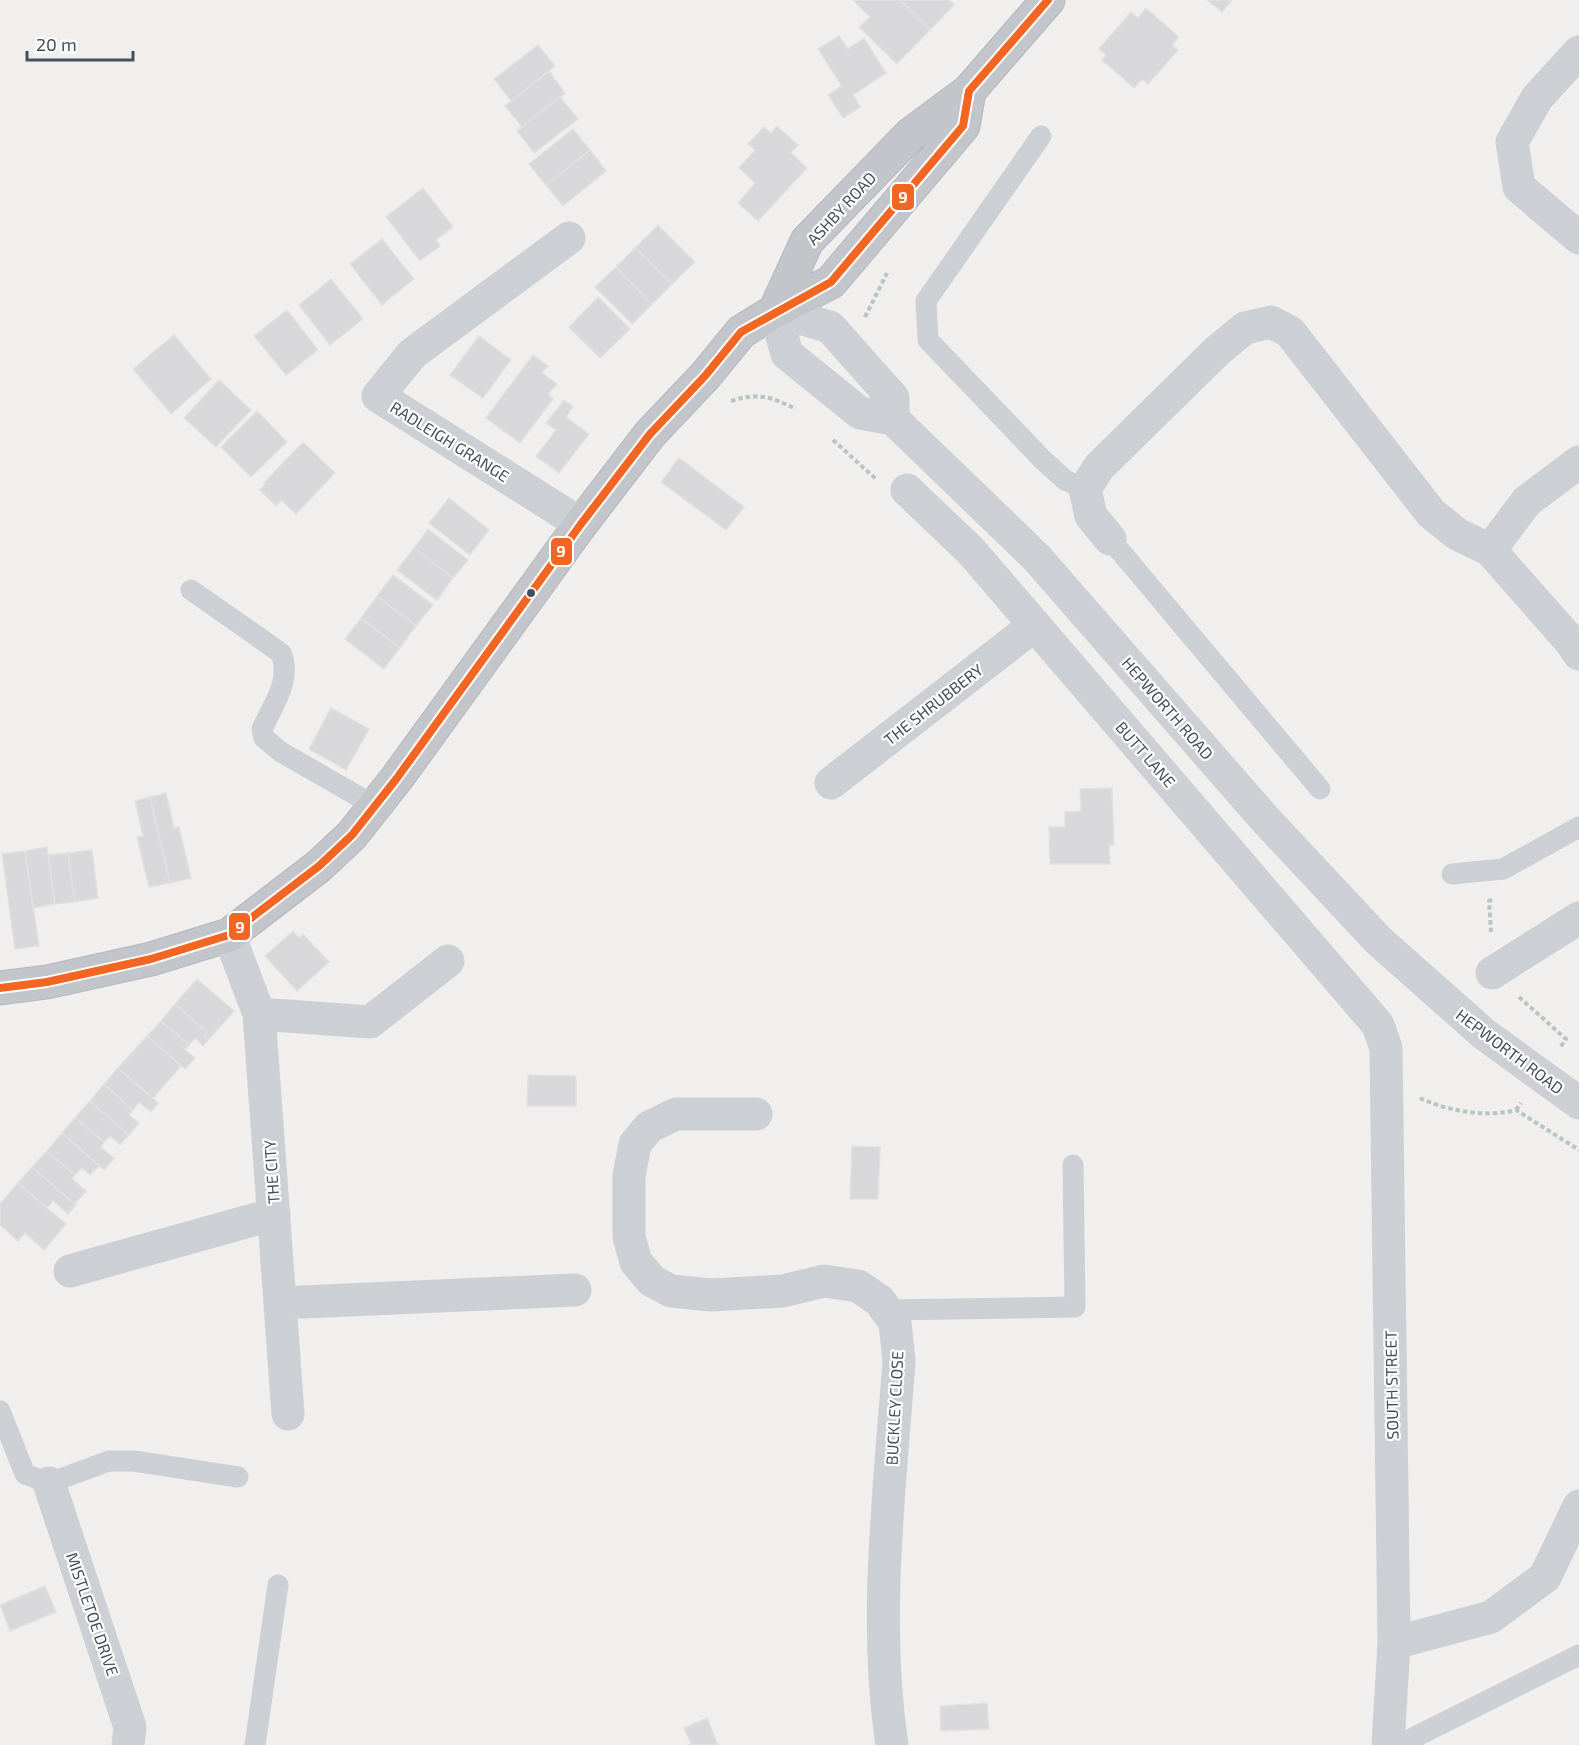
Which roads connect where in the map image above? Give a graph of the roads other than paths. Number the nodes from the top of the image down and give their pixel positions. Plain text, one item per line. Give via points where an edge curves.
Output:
1 (1048, 0) edge
2 (1579, 52) edge
3 (969, 91) junction
4 (1041, 136) dead end
5 (569, 238) dead end
6 (1579, 238) edge
7 (775, 311) junction
8 (893, 419) junction
9 (1579, 462) edge
10 (1085, 489) junction
11 (907, 490) dead end
12 (581, 524) junction
13 (1110, 540) joint
14 (1490, 550) junction
15 (191, 590) dead end
16 (1035, 625) junction
17 (1579, 654) edge
18 (831, 783) dead end
19 (1320, 789) dead end
20 (375, 806) junction
21 (1579, 827) edge
22 (1452, 874) dead end
23 (1579, 918) edge
24 (229, 935) junction
25 (448, 961) dead end
26 (1492, 973) road end
27 (0, 988) edge
28 (259, 1014) junction
29 (1378, 1025) joint
30 (1579, 1103) edge
31 (756, 1114) dead end
32 (1073, 1165) dead end
33 (274, 1214) junction
34 (70, 1271) dead end
35 (574, 1290) dead end
36 (280, 1303) junction
37 (886, 1310) junction
38 (0, 1411) edge
39 (288, 1414) dead end
40 (238, 1477) dead end
41 (49, 1484) junction
42 (1579, 1506) edge
43 (278, 1585) dead end
44 (1394, 1643) junction
45 (1579, 1655) edge
46 (128, 1745) edge
47 (255, 1745) edge
48 (892, 1745) edge
49 (1388, 1745) edge
50 (1399, 1745) edge

1 - 3 highway, ASHBY ROAD
2 - 6 street via 1537,98 1512,142 1519,187
3 - 7 highway, ASHBY ROAD via 911,134 807,241
3 - 7 highway via 963,126 869,240 831,282
4 - 10 lane via 926,301 928,340 1043,460 1065,480
5 - 12 street, RADLEIGH GRANGE via 412,354 378,396
7 - 8 street via 787,354 860,413
7 - 8 street via 830,327 893,398
7 - 12 highway via 741,332 650,435
8 - 30 street, HEPWORTH ROAD via 1036,557 1263,818 1378,940 1484,1034
9 - 14 street via 1527,501
10 - 13 street via 1091,516
10 - 14 street via 1099,467 1217,351 1245,328 1271,322 1290,332 1431,513 1457,534
11 - 16 street, BUTT LANE via 971,552
12 - 20 highway
13 - 19 lane
14 - 17 street
15 - 20 lane via 282,653 286,677 262,729 264,738 281,752
16 - 18 street, THE SHRUBBERY
16 - 29 street, BUTT LANE
20 - 24 highway via 319,866
21 - 22 lane via 1503,869
23 - 26 street
24 - 27 highway via 119,966
24 - 28 street, THE CITY
25 - 28 street via 370,1022
28 - 33 street, THE CITY
29 - 44 street, SOUTH STREET via 1386,1048
31 - 37 street, BUCKLEY CLOSE via 676,1114 649,1127 634,1144 629,1176 629,1237 636,1262 652,1281 671,1291 711,1295 783,1291 824,1281 858,1286
32 - 37 lane via 1075,1306
33 - 34 street
33 - 36 street, THE CITY
35 - 36 street
36 - 39 street, THE CITY
37 - 48 street, BUCKLEY CLOSE via 895,1323 899,1361 883,1627
38 - 41 lane via 25,1474
40 - 41 lane via 134,1461 109,1461
41 - 46 street, MISTLETOE DRIVE via 130,1727
42 - 44 street via 1545,1577 1491,1617
43 - 47 lane
44 - 49 street, SOUTH STREET
45 - 50 lane

